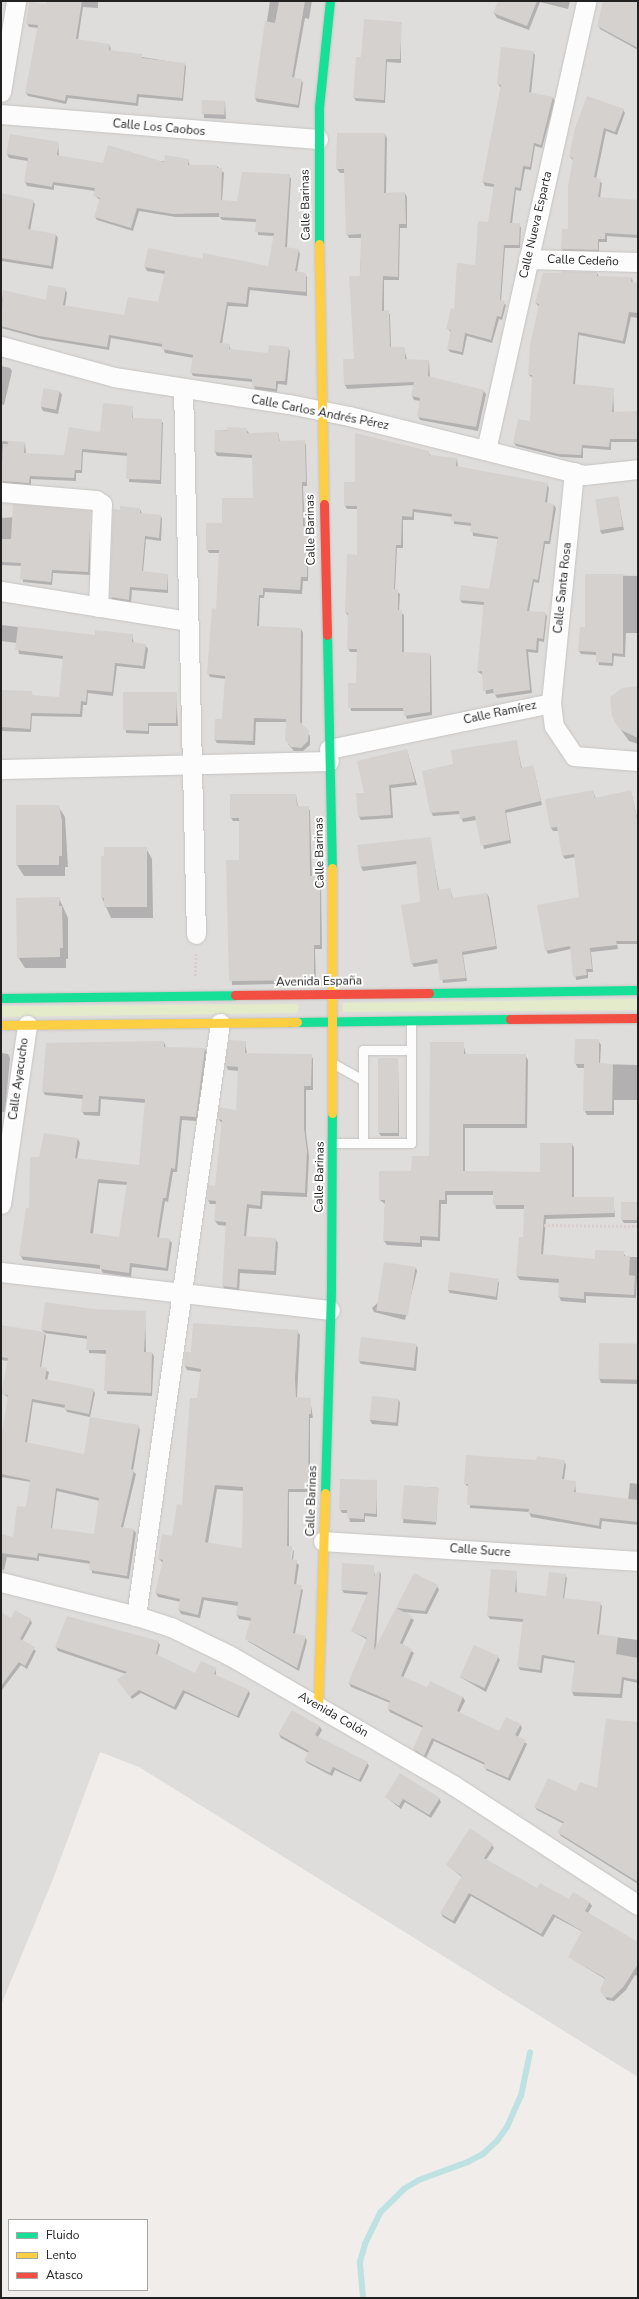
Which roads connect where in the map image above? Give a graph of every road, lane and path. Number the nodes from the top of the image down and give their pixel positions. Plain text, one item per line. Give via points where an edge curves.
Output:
1 (16, 1) edge
2 (330, 1) edge
3 (586, 1) edge
4 (1, 92) edge
5 (1, 114) edge
6 (318, 140) junction
7 (528, 259) junction
8 (638, 262) edge
9 (1, 346) edge
10 (183, 388) junction
11 (321, 410) junction
12 (486, 450) junction
13 (638, 469) edge
14 (574, 472) junction
15 (1, 492) edge
16 (1, 591) edge
17 (98, 607) junction
18 (188, 621) junction
19 (551, 703) junction
20 (329, 755) junction
21 (638, 761) edge
22 (191, 765) junction
23 (1, 769) edge
24 (196, 934) joint
25 (638, 990) edge
26 (333, 994) junction
27 (194, 996) junction
28 (1, 998) edge
29 (638, 1018) edge
30 (411, 1021) junction
31 (333, 1022) junction
32 (220, 1023) junction
33 (1, 1025) edge
34 (27, 1025) junction
35 (411, 1050) junction
36 (333, 1063) junction
37 (363, 1080) junction
38 (332, 1143) junction
39 (363, 1143) junction
40 (1, 1204) edge
41 (544, 1225) dead end
42 (638, 1226) edge
43 (1, 1272) edge
44 (182, 1293) junction
45 (330, 1310) junction
46 (323, 1541) junction
47 (638, 1561) edge
48 (1, 1582) edge
49 (136, 1616) junction
50 (318, 1706) junction
51 (638, 1905) edge

1 - 4 street
2 - 6 street, Calle Barinas
3 - 7 street, Calle Nueva Esparta
5 - 6 street, Calle Los Caobos
6 - 11 street, Calle Barinas
7 - 8 street, Calle Cedeño
7 - 12 street, Calle Nueva Esparta
9 - 10 street, Calle Carlos Andrés Pérez via 114,377
10 - 11 street, Calle Carlos Andrés Pérez
10 - 18 street
11 - 12 street, Calle Carlos Andrés Pérez
11 - 20 street, Calle Barinas
12 - 14 street, Calle Carlos Andrés Pérez
13 - 14 street, Calle Carlos Andrés Pérez via 584,475
14 - 19 street, Calle Santa Rosa
15 - 17 street via 92,499 102,504
16 - 17 street
17 - 18 street
18 - 22 street
19 - 20 street, Calle Ramírez
19 - 21 street, Calle Ramírez via 554,726 574,756
20 - 22 street, Calle Ramírez
20 - 26 street, Calle Barinas
22 - 23 street, Calle Ramírez
22 - 24 street
24 - 27 path
25 - 26 street, Avenida España
26 - 27 street, Avenida España
26 - 31 street, Calle Barinas
27 - 28 street, Avenida España
29 - 30 street
30 - 31 street
30 - 35 lane
31 - 32 street
31 - 36 street, Calle Barinas
32 - 34 street
32 - 44 street
33 - 34 street
34 - 40 street, Calle Ayacucho
35 - 37 lane via 363,1050
35 - 39 lane via 411,1143
36 - 37 lane
36 - 38 street, Calle Barinas
37 - 39 lane
38 - 39 lane
38 - 45 street, Calle Barinas
41 - 42 path
43 - 44 street
44 - 45 street
44 - 49 street
45 - 46 street, Calle Barinas
46 - 47 street, Calle Sucre
46 - 50 street, Calle Barinas
48 - 49 street, Avenida Colón
49 - 50 street, Avenida Colón via 193,1636
50 - 51 street, Avenida Colón via 453,1785

